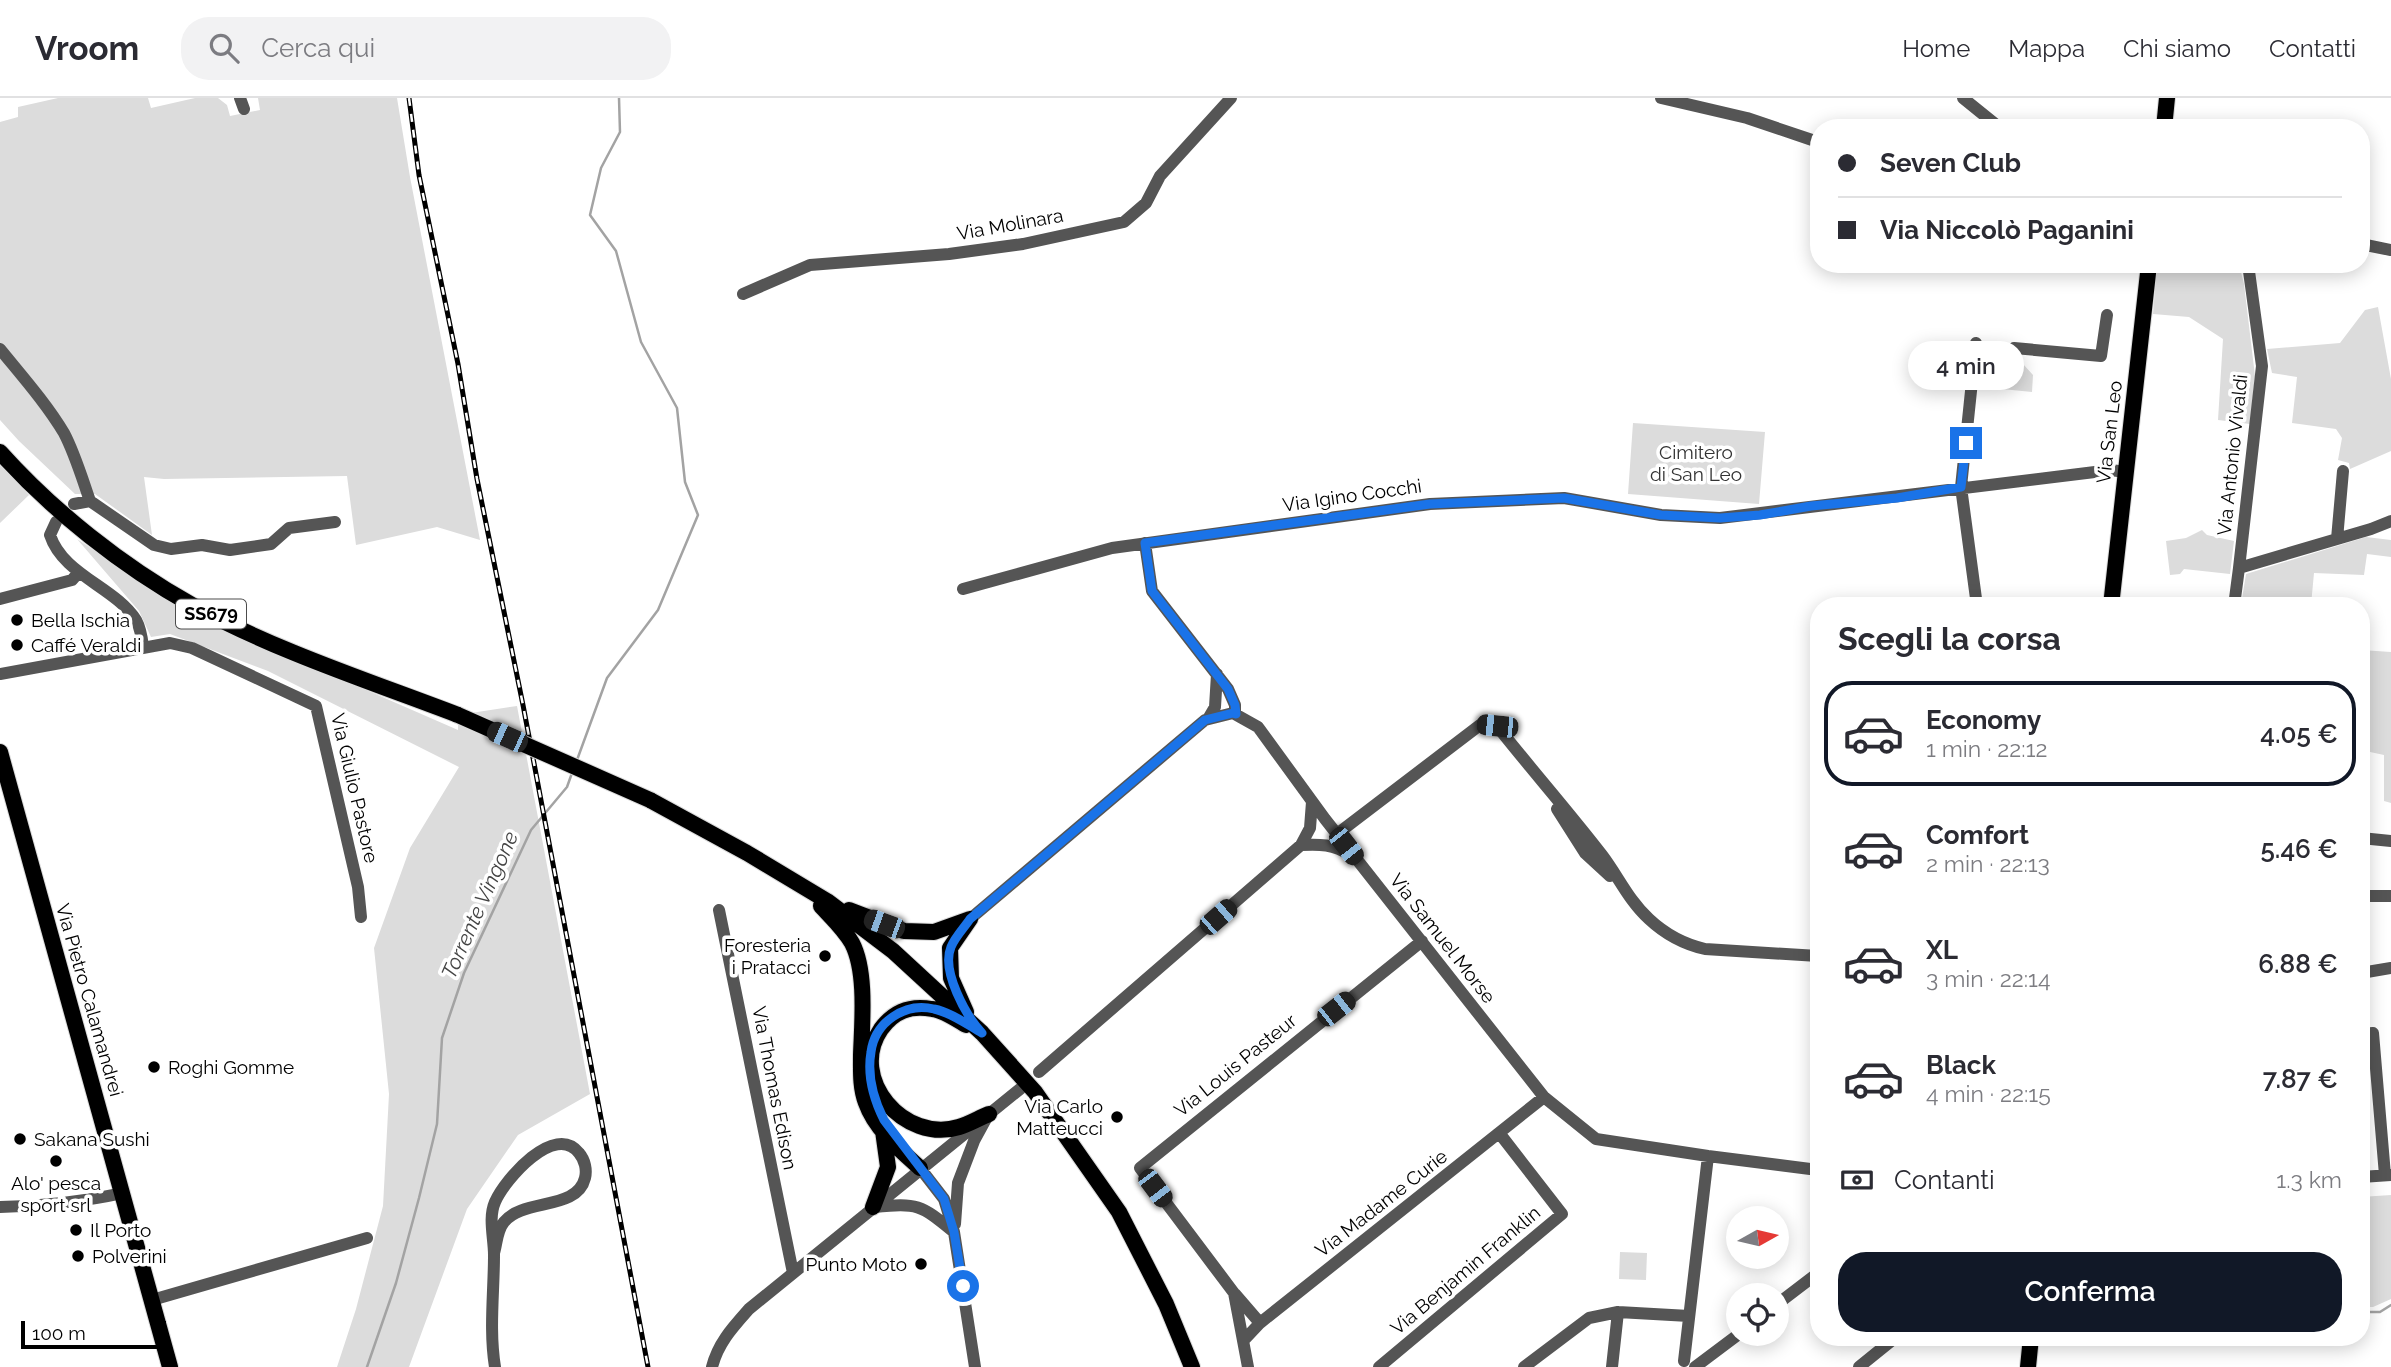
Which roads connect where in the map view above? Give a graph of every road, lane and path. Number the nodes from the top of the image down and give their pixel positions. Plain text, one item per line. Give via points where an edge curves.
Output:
1 (1231, 98) edge
2 (1661, 98) edge
3 (1963, 98) edge
4 (2167, 98) edge
5 (1989, 119) edge
6 (2165, 119) edge
7 (1810, 139) edge
8 (2370, 246) edge
9 (2391, 250) edge
10 (2149, 273) edge
11 (2249, 273) edge
12 (743, 294) dead end
13 (2107, 315) dead end
14 (1976, 343) dead end
15 (2014, 348) dead end
16 (0, 349) edge
17 (0, 452) edge
18 (2343, 471) dead end
19 (2125, 472) junction
20 (1961, 487) junction
21 (90, 501) junction
22 (74, 504) dead end
23 (2391, 521) edge
24 (56, 522) dead end
25 (335, 522) dead end
26 (2371, 530) junction
27 (2391, 532) edge
28 (2337, 539) junction
29 (1145, 543) junction
30 (2239, 568) junction
31 (79, 572) junction
32 (963, 589) dead end
33 (1976, 597) edge
34 (2112, 597) edge
35 (2235, 597) edge
36 (0, 599) edge
37 (143, 647) junction
38 (1217, 673) junction
39 (0, 674) edge
40 (1228, 689) junction
41 (1230, 715) junction
42 (1208, 719) junction
43 (1258, 727) junction
44 (0, 752) edge
45 (1312, 802) junction
46 (1331, 827) junction
47 (1310, 828) junction
48 (2370, 839) edge
49 (2391, 841) edge
50 (1322, 844) junction
51 (1301, 845) junction
52 (1356, 858) junction
53 (807, 891) junction
54 (2370, 896) edge
55 (2391, 896) edge
56 (827, 901) junction
57 (719, 910) dead end
58 (361, 917) dead end
59 (970, 919) junction
60 (1422, 941) junction
61 (1810, 955) edge
62 (2391, 968) edge
63 (2370, 972) edge
64 (970, 1019) junction
65 (982, 1033) junction
66 (2370, 1033) edge
67 (871, 1071) junction
68 (1039, 1072) dead end
69 (1020, 1089) dead end
70 (1544, 1097) junction
71 (2385, 1097) edge
72 (989, 1114) junction
73 (883, 1131) junction
74 (1500, 1134) junction
75 (1708, 1156) junction
76 (917, 1166) junction
77 (1810, 1169) edge
78 (2388, 1175) edge
79 (2370, 1176) edge
80 (122, 1193) junction
81 (0, 1207) edge
82 (873, 1207) junction
83 (954, 1232) junction
84 (367, 1238) dead end
85 (494, 1252) junction
86 (793, 1273) junction
87 (1810, 1279) edge
88 (1234, 1293) junction
89 (1789, 1295) edge
90 (152, 1300) junction
91 (1618, 1312) junction
92 (1689, 1316) junction
93 (1260, 1323) junction
94 (1244, 1339) junction
95 (1726, 1342) edge
96 (1885, 1346) edge
97 (2030, 1346) edge
98 (1689, 1364) edge
99 (170, 1367) edge
100 (495, 1367) edge
101 (712, 1367) edge
102 (975, 1367) edge
103 (1192, 1367) edge
104 (1248, 1367) edge
105 (1379, 1367) edge
106 (1524, 1367) edge
107 (1612, 1367) edge
108 (1859, 1367) edge
109 (2028, 1367) edge

1 - 12 street, Via Molinara via 1160,176 1146,203 1124,222 1023,244 810,265
2 - 7 street via 1747,118
3 - 5 street
4 - 6 main road
8 - 9 street
10 - 19 main road, Via San Leo
11 - 30 street, Via Antonio Vivaldi via 2262,366
13 - 15 street via 2101,356
14 - 20 street
16 - 21 street via 64,434
17 - 53 main road, SS679, bridge via 115,557 192,605 291,651 458,715 650,800
18 - 28 street
19 - 20 street, Via Igino Cocchi
19 - 34 main road, Via San Leo
20 - 29 street, Via Igino Cocchi via 1720,518 1661,515 1564,498 1430,504
20 - 33 street
21 - 22 street
21 - 25 street via 154,545 171,549 202,545 230,550 271,544 289,528
23 - 26 street
24 - 31 street via 50,535 53,545
26 - 27 street
26 - 28 street
28 - 30 street
29 - 32 street, Via Igino Cocchi
29 - 38 street via 1152,591
30 - 35 street, Via Antonio Vivaldi
31 - 36 street via 72,580
31 - 37 street via 132,615
37 - 39 street, Via Giulio Pastore
37 - 58 street, Via Giulio Pastore via 170,643 192,648 316,706
38 - 40 street
38 - 41 street
38 - 42 street via 1215,706
40 - 41 street via 1235,705
40 - 43 street
41 - 42 street
41 - 43 street, Via Samuel Morse
42 - 59 street
43 - 45 street, Via Samuel Morse
44 - 80 main road, Via Pietro Calamandrei
45 - 46 street, Via Samuel Morse
45 - 47 street
46 - 47 street
46 - 50 street
46 - 52 street, Via Samuel Morse
46 - 61 street via 1480,725 1497,726 1541,781 1585,853 1669,935 1705,948
47 - 51 street
48 - 49 street
50 - 51 street
50 - 52 street
51 - 68 street
52 - 60 street, Via Samuel Morse
53 - 56 main road, SS679
53 - 73 main road via 844,931 858,960 862,1092
54 - 55 street
56 - 59 main road via 904,931 934,932
56 - 64 main road, SS679
57 - 86 street, Via Thomas Edison
59 - 64 main road via 950,948 951,978
60 - 70 street, Via Samuel Morse
60 - 88 street, Via Louis Pasteur via 1140,1168
62 - 63 street
64 - 65 main road, SS679
65 - 67 main road via 935,1009 899,1012 873,1042
65 - 103 main road, SS679 via 1035,1092 1119,1212
66 - 71 street
67 - 72 main road via 890,1108 923,1128 959,1128
67 - 76 main road via 877,1106
69 - 72 street
70 - 74 street, Via Madame Curie
70 - 75 street, Via Samuel Morse via 1596,1139
71 - 78 street
72 - 76 street
72 - 83 street via 958,1183
73 - 76 main road
73 - 82 main road via 888,1167
74 - 93 street, Via Madame Curie
74 - 105 street, Via Benjamin Franklin via 1562,1214
75 - 77 street, Via Samuel Morse
75 - 92 street
76 - 82 street
76 - 83 street via 944,1199
78 - 79 street
80 - 81 street
80 - 90 main road, Via Pietro Calamandrei
82 - 83 street via 905,1204 927,1210
82 - 86 street
83 - 102 street
84 - 90 street
85 - 85 street via 505,1221 524,1209 576,1193 586,1172 577,1150 557,1143 547,1146 510,1180 495,1202
85 - 100 street via 491,1341
86 - 101 street via 728,1331
87 - 89 street
88 - 93 street
88 - 94 street
90 - 99 main road, Via Pietro Calamandrei
91 - 92 street
91 - 106 street via 1589,1318
91 - 107 street
92 - 98 street
93 - 94 street, Via Madame Curie
94 - 104 street
95 - 98 street
96 - 108 street
97 - 109 main road

